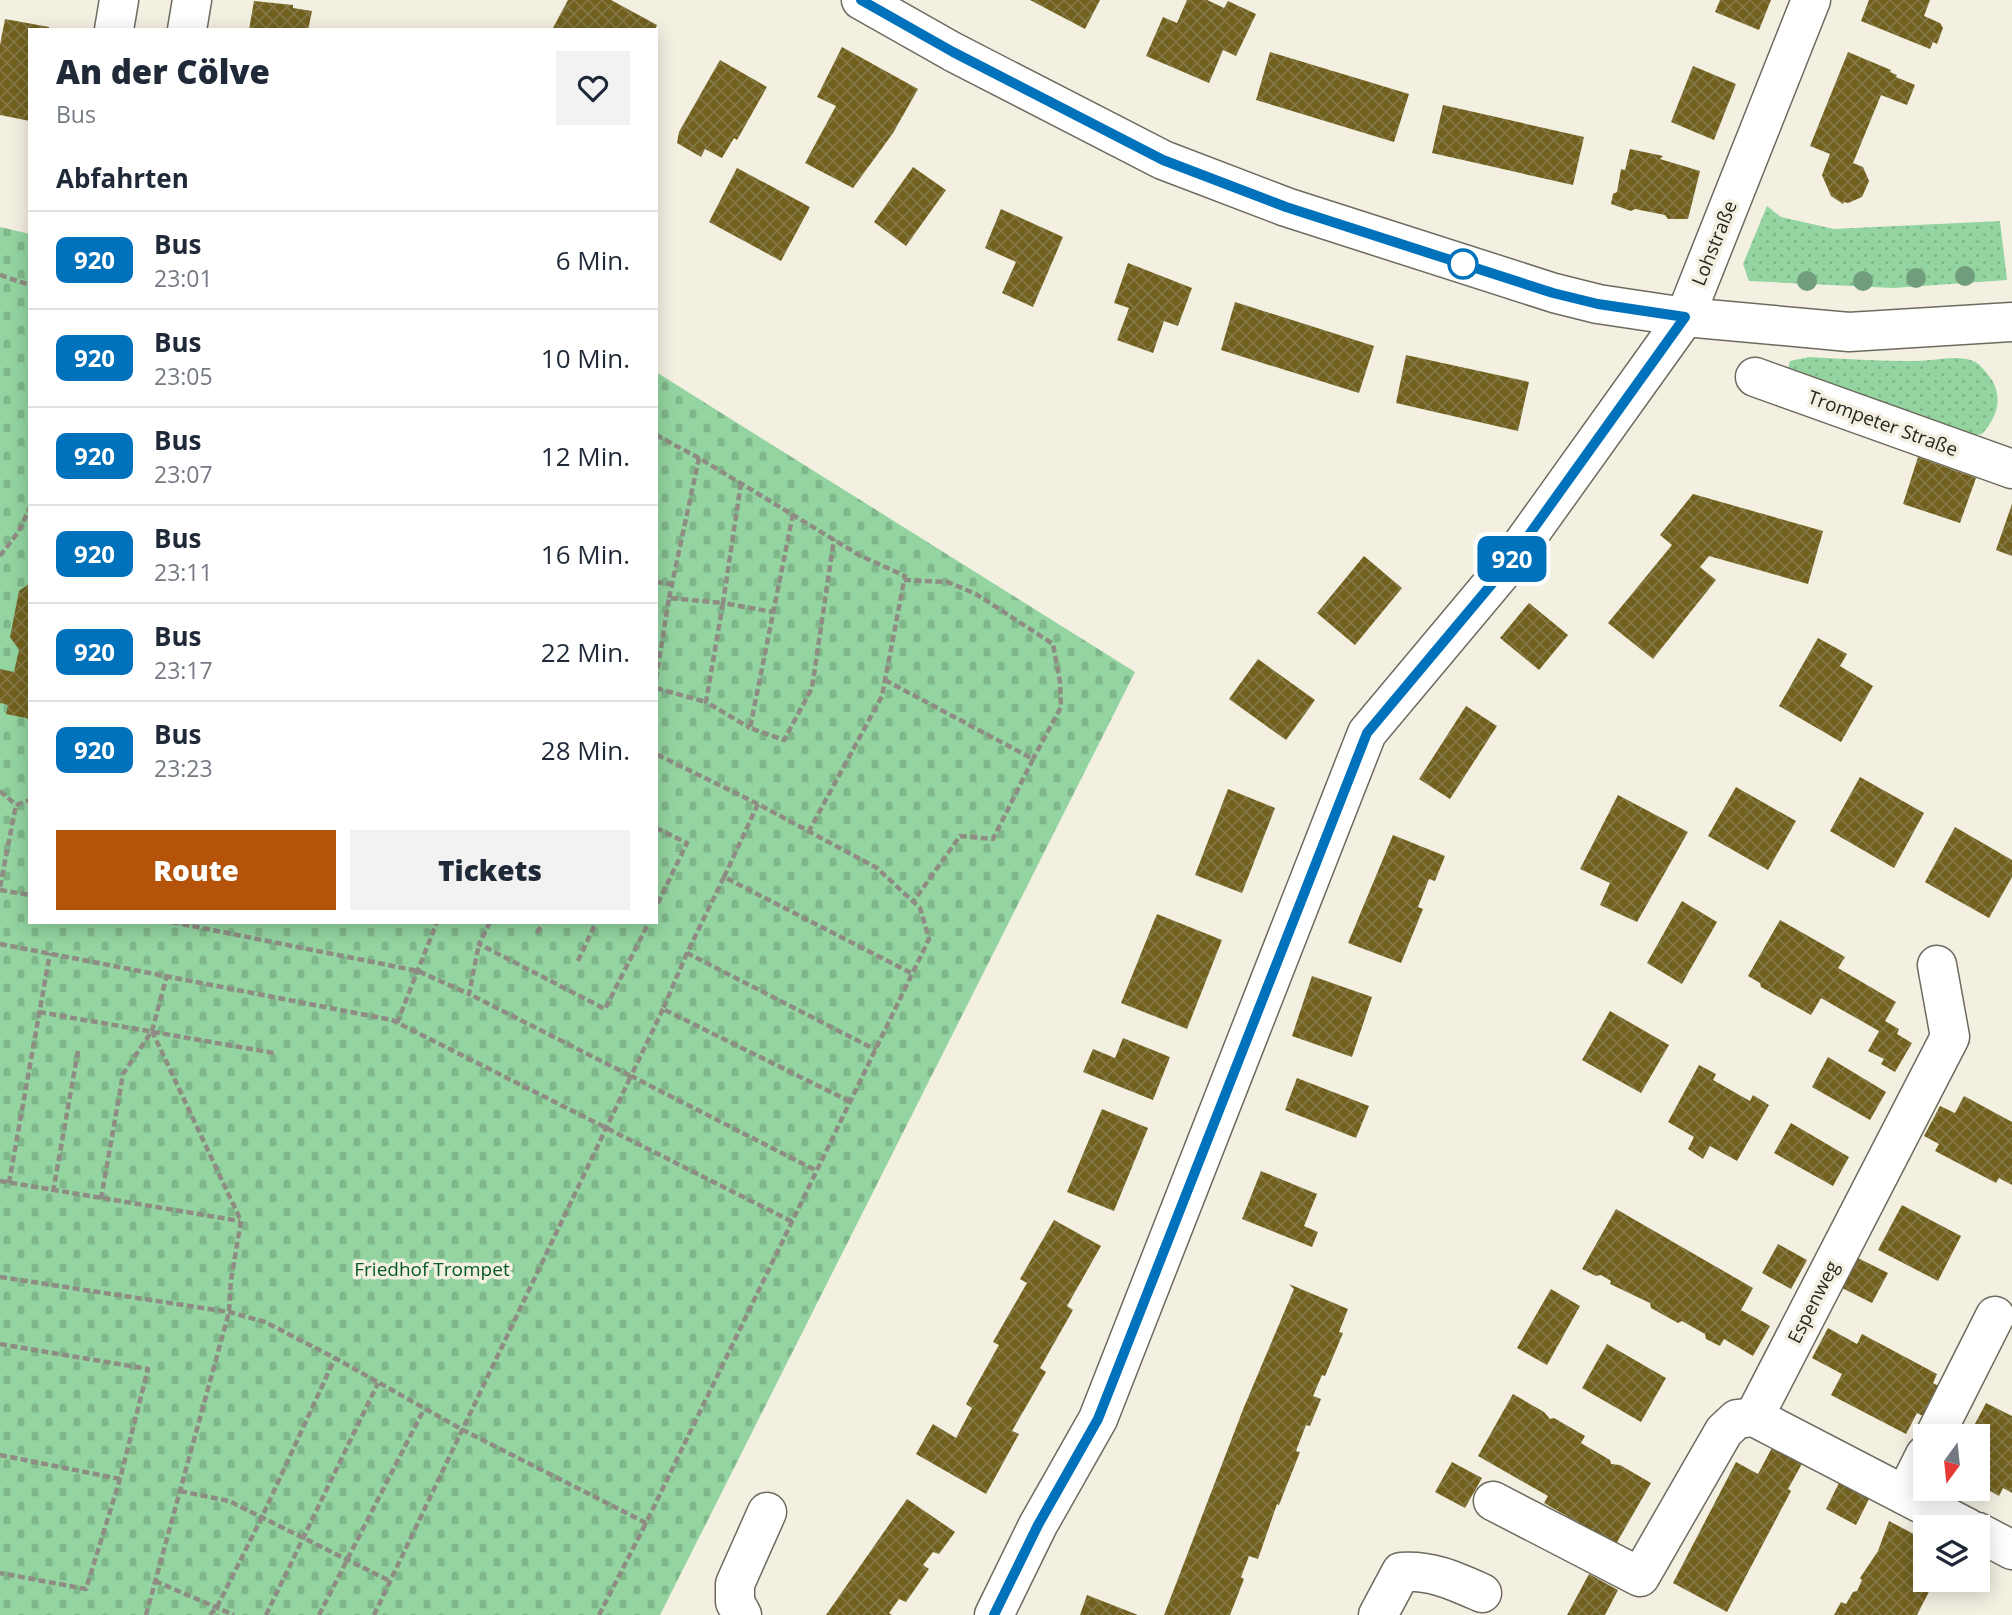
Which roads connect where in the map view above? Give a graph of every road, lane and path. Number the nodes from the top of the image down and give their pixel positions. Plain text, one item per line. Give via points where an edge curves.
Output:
1 (118, 0) edge
2 (192, 0) edge
3 (861, 0) edge
4 (1811, 0) edge
5 (114, 28) edge
6 (187, 28) edge
7 (0, 275) edge
8 (28, 284) edge
9 (1685, 317) junction
10 (2012, 322) edge
11 (1755, 377) dead end
12 (658, 436) edge
13 (699, 458) junction
14 (2012, 469) edge
15 (741, 483) junction
16 (28, 511) edge
17 (793, 514) junction
18 (834, 540) junction
19 (0, 556) edge
20 (904, 580) junction
21 (658, 582) edge
22 (672, 584) junction
23 (669, 598) junction
24 (723, 603) junction
25 (774, 612) junction
26 (658, 667) edge
27 (885, 680) junction
28 (658, 689) edge
29 (706, 702) junction
30 (751, 728) junction
31 (658, 755) edge
32 (1032, 759) junction
33 (0, 791) edge
34 (28, 801) edge
35 (758, 804) junction
36 (16, 805) junction
37 (658, 829) edge
38 (809, 831) junction
39 (724, 877) junction
40 (0, 888) edge
41 (28, 895) edge
42 (913, 902) junction
43 (658, 903) edge
44 (183, 924) edge
45 (437, 924) edge
46 (489, 924) edge
47 (542, 924) edge
48 (595, 924) edge
49 (647, 924) edge
50 (537, 933) dead end
51 (0, 944) edge
52 (479, 944) junction
53 (50, 953) junction
54 (687, 953) junction
55 (578, 961) dead end
56 (1937, 965) dead end
57 (418, 971) junction
58 (913, 974) junction
59 (167, 975) junction
60 (469, 994) junction
61 (663, 1009) junction
62 (39, 1012) junction
63 (397, 1023) junction
64 (152, 1031) junction
65 (876, 1050) junction
66 (78, 1051) dead end
67 (274, 1053) dead end
68 (631, 1076) junction
69 (851, 1102) junction
70 (608, 1128) junction
71 (817, 1171) junction
72 (0, 1181) edge
73 (9, 1183) junction
74 (53, 1192) junction
75 (102, 1199) junction
76 (241, 1221) junction
77 (793, 1222) junction
78 (0, 1277) edge
79 (229, 1312) junction
80 (1995, 1315) dead end
81 (0, 1344) edge
82 (335, 1358) junction
83 (378, 1383) junction
84 (424, 1409) junction
85 (1754, 1416) junction
86 (1940, 1424) edge
87 (463, 1430) junction
88 (0, 1455) edge
89 (120, 1479) junction
90 (1913, 1479) edge
91 (180, 1491) junction
92 (1905, 1495) junction
93 (1493, 1502) dead end
94 (767, 1512) dead end
95 (1943, 1515) edge
96 (262, 1517) junction
97 (646, 1523) junction
98 (303, 1538) junction
99 (1990, 1538) edge
100 (2012, 1550) edge
101 (347, 1560) junction
102 (0, 1573) edge
103 (155, 1581) junction
104 (390, 1581) junction
105 (1482, 1593) dead end
106 (218, 1607) junction
107 (146, 1615) edge
108 (209, 1615) edge
109 (234, 1615) edge
110 (266, 1615) edge
111 (318, 1615) edge
112 (374, 1615) edge
113 (599, 1615) edge
114 (742, 1615) edge
115 (994, 1615) edge
116 (1378, 1615) edge

1 - 5 street
2 - 6 street
3 - 9 street via 953,52 1199,174 1286,207 1553,293
4 - 9 street, Lohstraße
7 - 8 path
9 - 10 street via 1849,332
9 - 115 street, Lohstraße via 1506,567 1367,733 1098,1419
11 - 14 street, Trompeter Straße
12 - 13 path
13 - 15 path
13 - 22 path
15 - 17 path
15 - 24 path
16 - 19 path
17 - 18 path
17 - 25 path
18 - 20 path via 905,576
18 - 30 path via 812,688 784,740
20 - 27 path
20 - 32 path via 948,582 976,594 1053,644 1061,708
21 - 22 path
22 - 23 path
23 - 24 path
23 - 26 path
24 - 25 path
24 - 29 path
25 - 30 path
27 - 32 path
27 - 38 path via 882,696
28 - 29 path
29 - 30 path
31 - 35 path
32 - 42 path via 992,839 960,836
33 - 36 path
34 - 36 path
35 - 38 path
35 - 39 path
36 - 40 path
37 - 43 path via 687,843
38 - 42 path via 877,868
39 - 54 path
39 - 58 path
40 - 41 path
42 - 58 path via 920,908 929,939
44 - 57 path
45 - 57 path
46 - 52 path
47 - 50 path
48 - 55 path
49 - 52 path via 606,1009
51 - 53 path
52 - 60 path
53 - 59 path
53 - 62 path
54 - 61 path
54 - 65 path
56 - 85 street, Espenweg via 1950,1037
57 - 60 path
57 - 63 path
58 - 65 path
59 - 63 path
59 - 64 path
60 - 68 path
61 - 68 path
61 - 69 path
62 - 64 path
62 - 73 path
63 - 70 path
64 - 67 path
64 - 75 path via 123,1074
64 - 76 path
65 - 69 path
66 - 74 path
68 - 70 path
68 - 71 path
69 - 71 path
70 - 77 path
70 - 87 path
71 - 77 path
72 - 73 path
73 - 74 path
74 - 75 path
75 - 76 path
76 - 79 path
77 - 97 path
78 - 79 path
79 - 82 path via 265,1322
79 - 91 path
80 - 86 street
81 - 89 path via 148,1369
82 - 83 path
82 - 96 path
83 - 84 path
83 - 98 path
84 - 87 path
84 - 101 path
85 - 92 street
85 - 93 street via 1737,1419 1724,1431 1640,1577
87 - 97 path
87 - 104 path
88 - 89 path
89 - 102 path via 86,1589
90 - 92 street
91 - 96 path via 229,1501
91 - 103 path
92 - 95 street
94 - 114 street via 735,1584 735,1602
96 - 98 path
96 - 106 path
97 - 113 path
98 - 101 path
98 - 110 path
99 - 100 street
101 - 104 path
101 - 111 path
103 - 106 path
103 - 107 path
104 - 112 path
105 - 116 street via 1445,1576 1419,1570 1401,1572
106 - 108 path
106 - 109 path

